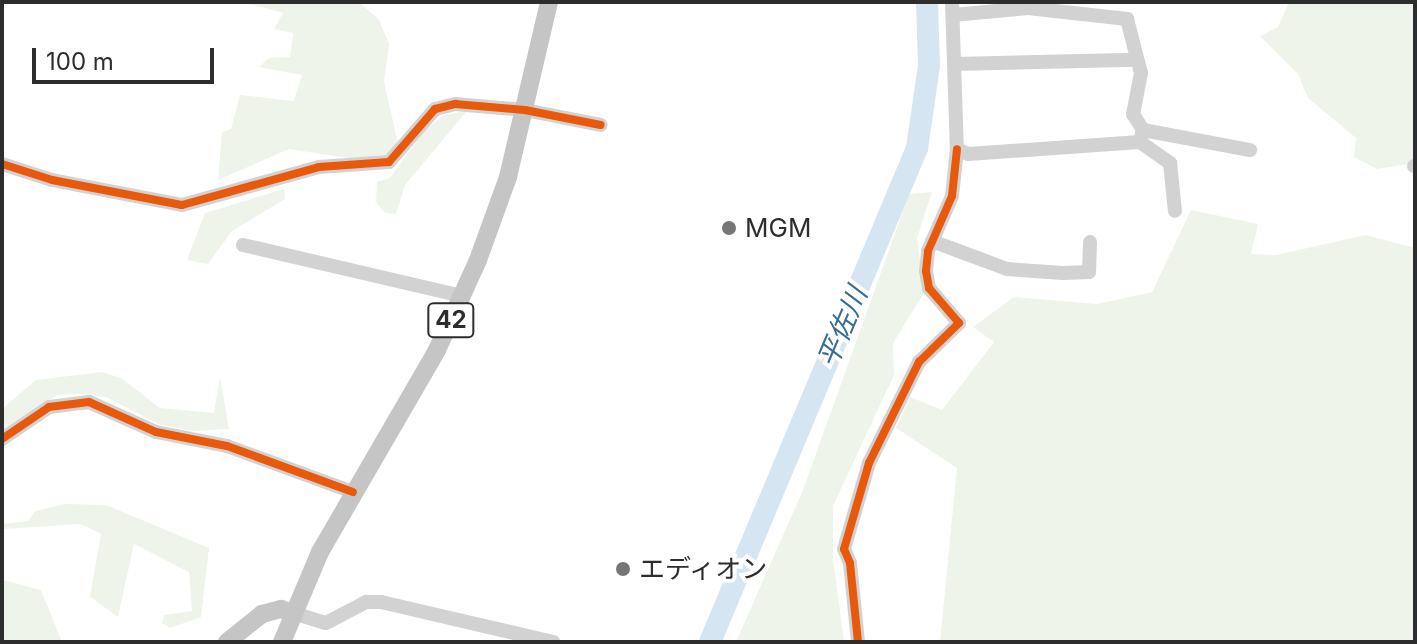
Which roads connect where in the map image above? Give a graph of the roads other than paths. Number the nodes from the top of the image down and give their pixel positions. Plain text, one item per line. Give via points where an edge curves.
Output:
1 (549, 2) edge
2 (1060, 7) edge
3 (953, 8) edge
4 (1137, 60) junction
5 (954, 64) junction
6 (525, 110) junction
7 (601, 125) dead end
8 (1141, 136) junction
9 (957, 149) junction
10 (1250, 150) dead end
11 (2, 164) edge
12 (1175, 211) dead end
13 (932, 241) junction
14 (1090, 242) dead end
15 (243, 245) dead end
16 (462, 296) junction
17 (2, 439) edge
18 (353, 492) junction
19 (293, 613) junction
20 (227, 642) edge
21 (282, 642) edge
22 (553, 642) edge
23 (858, 642) edge

1 - 6 main road, 42
2 - 3 street
2 - 4 street via 1127,19
3 - 5 street
4 - 5 street
4 - 8 street via 1141,73 1133,114
5 - 9 street
6 - 7 street
6 - 11 street via 455,104 435,109 389,162 319,167 182,205 52,180
6 - 16 main road, 42 via 493,220
8 - 9 street via 968,154
8 - 10 street
8 - 12 street via 1170,163
9 - 13 street via 952,196
13 - 14 street via 1007,269 1063,273 1089,272
13 - 23 street via 926,271 929,288 959,323 919,362 869,463 844,549
15 - 16 street
16 - 18 main road, 42 via 437,350
17 - 18 street via 49,407 89,402 156,432 227,446
18 - 19 main road, 42
19 - 20 main road via 281,609 262,614
19 - 21 main road, 42
19 - 22 street via 326,623 366,602 381,602

